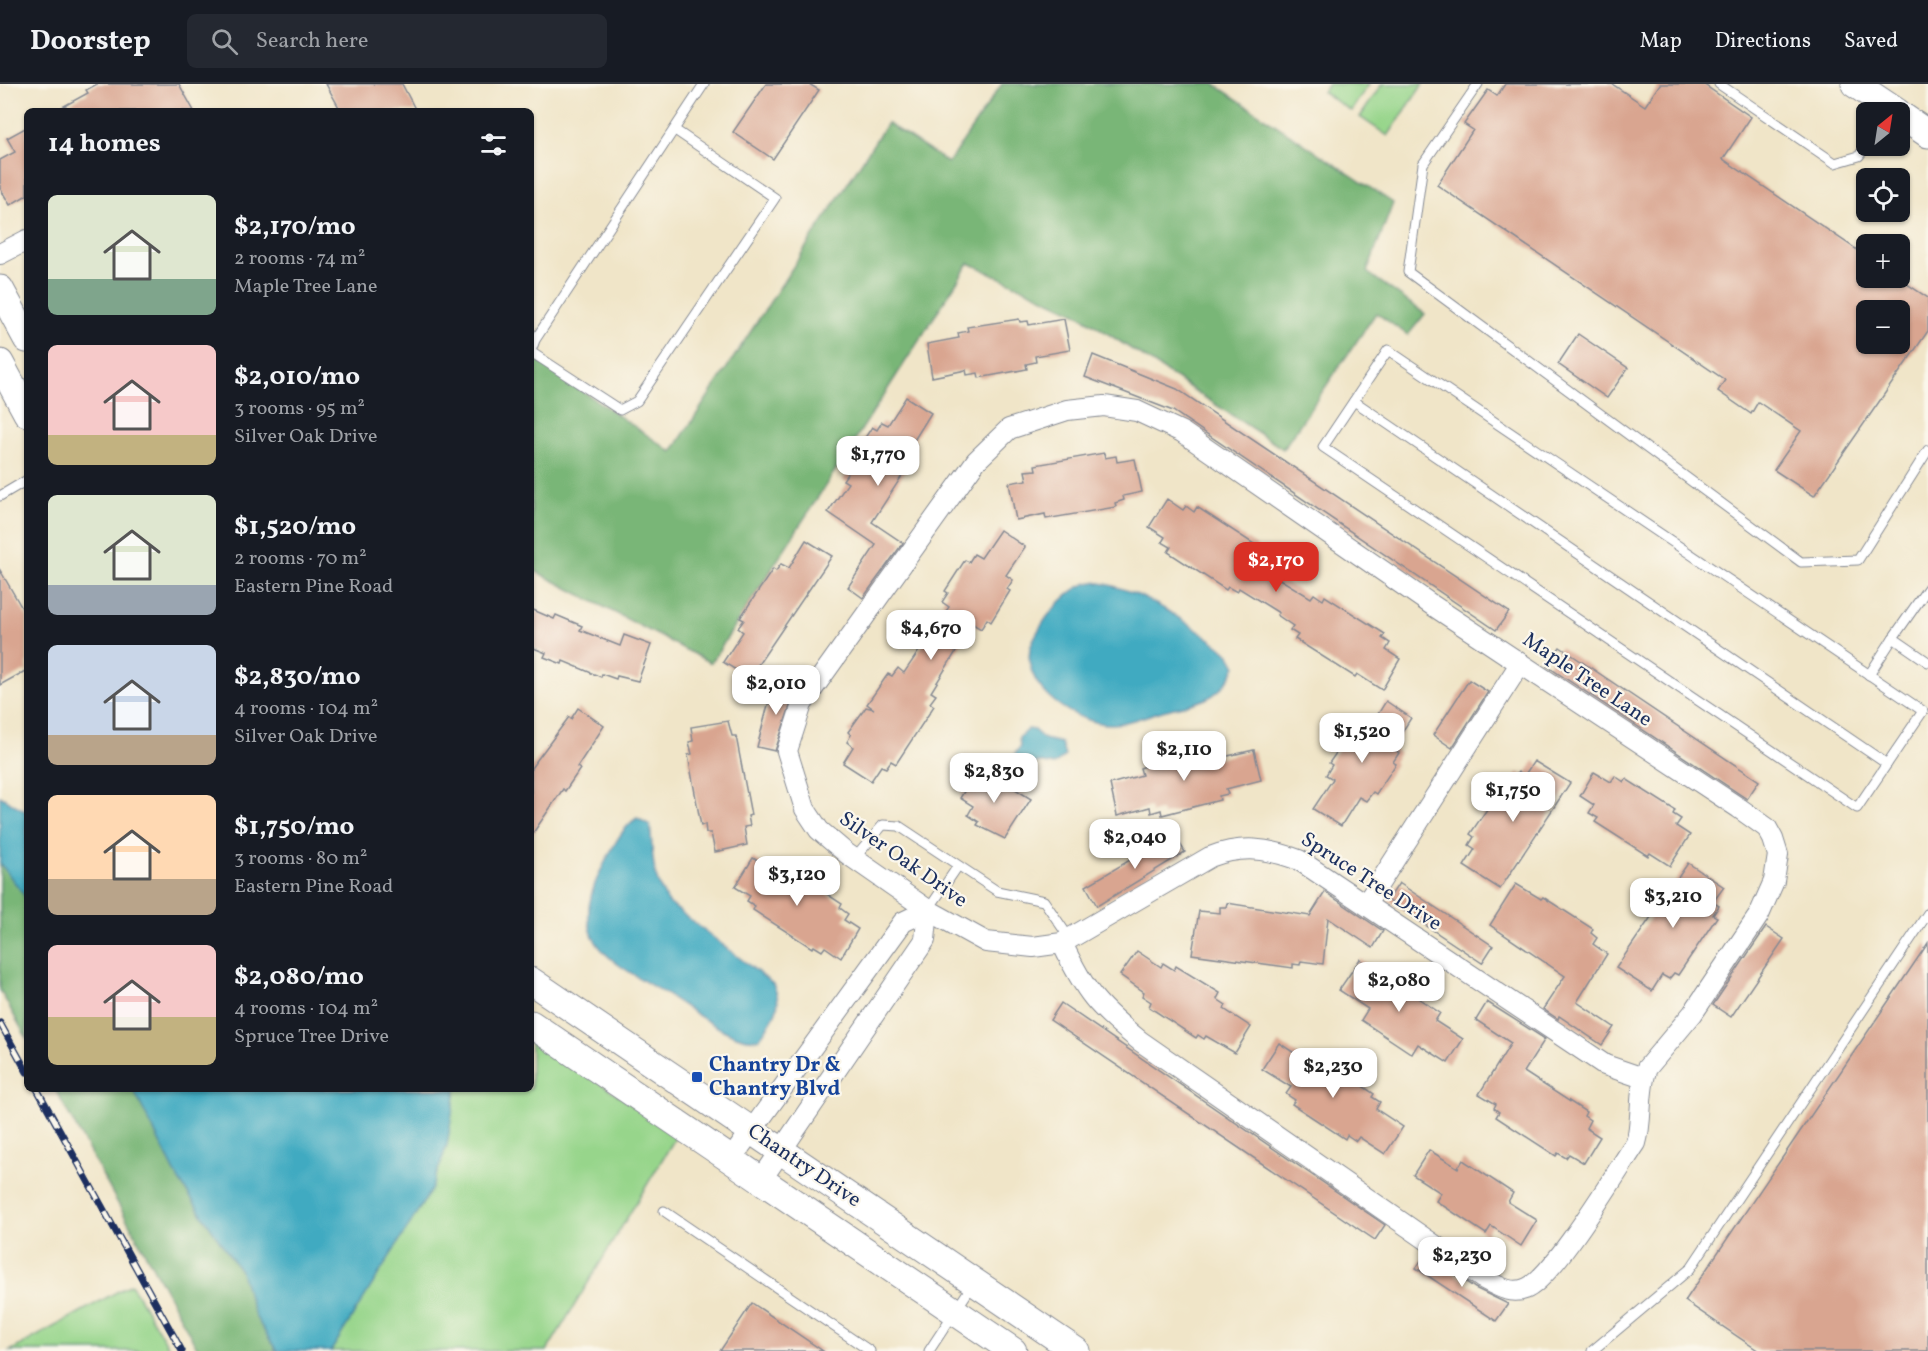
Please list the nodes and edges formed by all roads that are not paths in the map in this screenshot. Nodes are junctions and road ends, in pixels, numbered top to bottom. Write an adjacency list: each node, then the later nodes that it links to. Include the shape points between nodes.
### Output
1 (704, 84): 7 (lane)
2 (1478, 84): 20 (lane, via 1423,164 1408,272 1802,562 1858,560)
3 (1719, 84): 9 (lane, via 1835,163)
4 (1855, 84): 5 (street)
5 (1880, 102)
6 (1910, 122): 8 (street)
7 (675, 130): 14 (lane); 15 (lane, via 775,198 637,401 620,410)
8 (1928, 134)
9 (1859, 156)
10 (24, 242): 11 (street)
11 (0, 254)
12 (0, 289): 13 (street)
13 (24, 333)
14 (534, 343)
15 (534, 354)
16 (0, 363): 18 (street)
17 (1354, 401): 27 (lane, via 1388,350); 28 (lane); 28 (lane, via 1323,447 1857,808)
18 (24, 407)
19 (1137, 411): 26 (street, Maple Tree Lane, via 1182,432); 29 (street, Silver Oak Drive, via 1104,406 1067,410 1009,429 976,461 802,704 787,751 805,809 819,830)
20 (1928, 450)
21 (24, 482): 22 (lane)
22 (0, 496)
23 (1928, 588): 24 (lane)
24 (1893, 638): 25 (lane); 27 (lane)
25 (1928, 662)
26 (1520, 664): 31 (street); 37 (street, Maple Tree Lane, via 1739,808 1767,828 1773,839 1777,868 1760,915 1692,1013 1652,1059)
27 (1869, 675): 28 (lane, via 1923,711)
28 (1887, 764)
29 (854, 859): 30 (lane, via 883,825 899,826); 32 (street, Silver Oak Drive)
30 (958, 866): 32 (lane); 34 (lane, via 997,891 1044,901)
31 (1366, 904): 34 (street, Spruce Tree Drive, via 1299,860 1274,850 1229,850 1210,856); 37 (street, Spruce Tree Drive, via 1605,1065)
32 (928, 910): 34 (street, Silver Oak Drive, via 986,942 1033,947); 38 (street, via 903,922); 39 (street, via 925,940)
33 (1928, 914): 49 (lane, via 1690,1269)
34 (1066, 941): 37 (street, via 1081,983 1101,1009 1140,1041 1482,1278 1511,1291 1535,1284 1636,1143 1641,1126)
35 (534, 983): 38 (street, Chantry Drive)
36 (534, 1026): 40 (street, Chantry Drive)
37 (1643, 1078)
38 (753, 1131): 39 (street, Chantry Drive); 40 (street)
39 (782, 1151): 41 (street); 43 (street, Chantry Drive)
40 (731, 1159): 41 (street, Chantry Drive)
41 (761, 1180): 44 (street, Chantry Drive)
42 (664, 1211): 45 (lane)
43 (974, 1282): 44 (lane); 48 (street, Chantry Drive)
44 (955, 1312): 46 (lane); 47 (street, Chantry Drive)
45 (870, 1351)
46 (929, 1351)
47 (1012, 1351)
48 (1076, 1351)
49 (1592, 1351)

